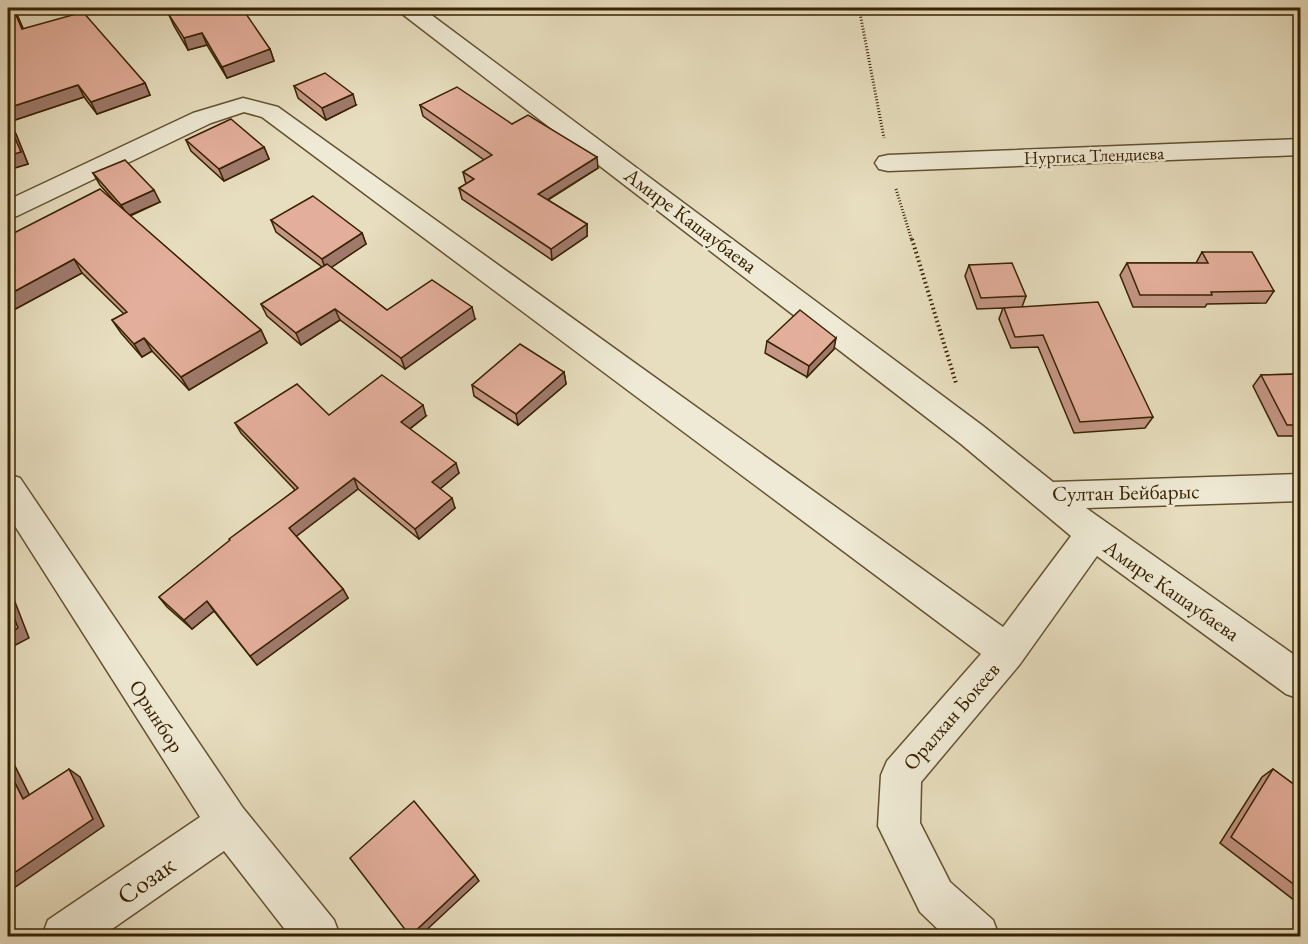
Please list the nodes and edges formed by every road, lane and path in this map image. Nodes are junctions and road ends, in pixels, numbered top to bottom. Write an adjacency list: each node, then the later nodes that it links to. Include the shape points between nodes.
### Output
1 (409, 8): 6 (street, Амире Кашаубаева)
2 (859, 8): 4 (path)
3 (1300, 147): 4 (street, Нургиса Тлендиева)
4 (888, 163): 6 (path)
5 (8, 210): 11 (street, via 202,118 243,105 270,112)
6 (972, 435): 9 (street, Султан Бейбарыс)
7 (1300, 487): 9 (street, Султан Бейбарыс)
8 (8, 488): 13 (street, Орынбор)
9 (1046, 496): 10 (street, Амире Кашаубаева)
10 (1093, 534): 11 (street, Оралхан Бокеев); 12 (street, Амире Кашаубаева)
11 (1007, 652): 16 (street, Оралхан Бокеев, via 901,775 899,826 935,897)
12 (1300, 681)
13 (228, 823): 14 (street, Созак); 15 (street, Орынбор)
14 (64, 936)
15 (318, 936)
16 (977, 936)

